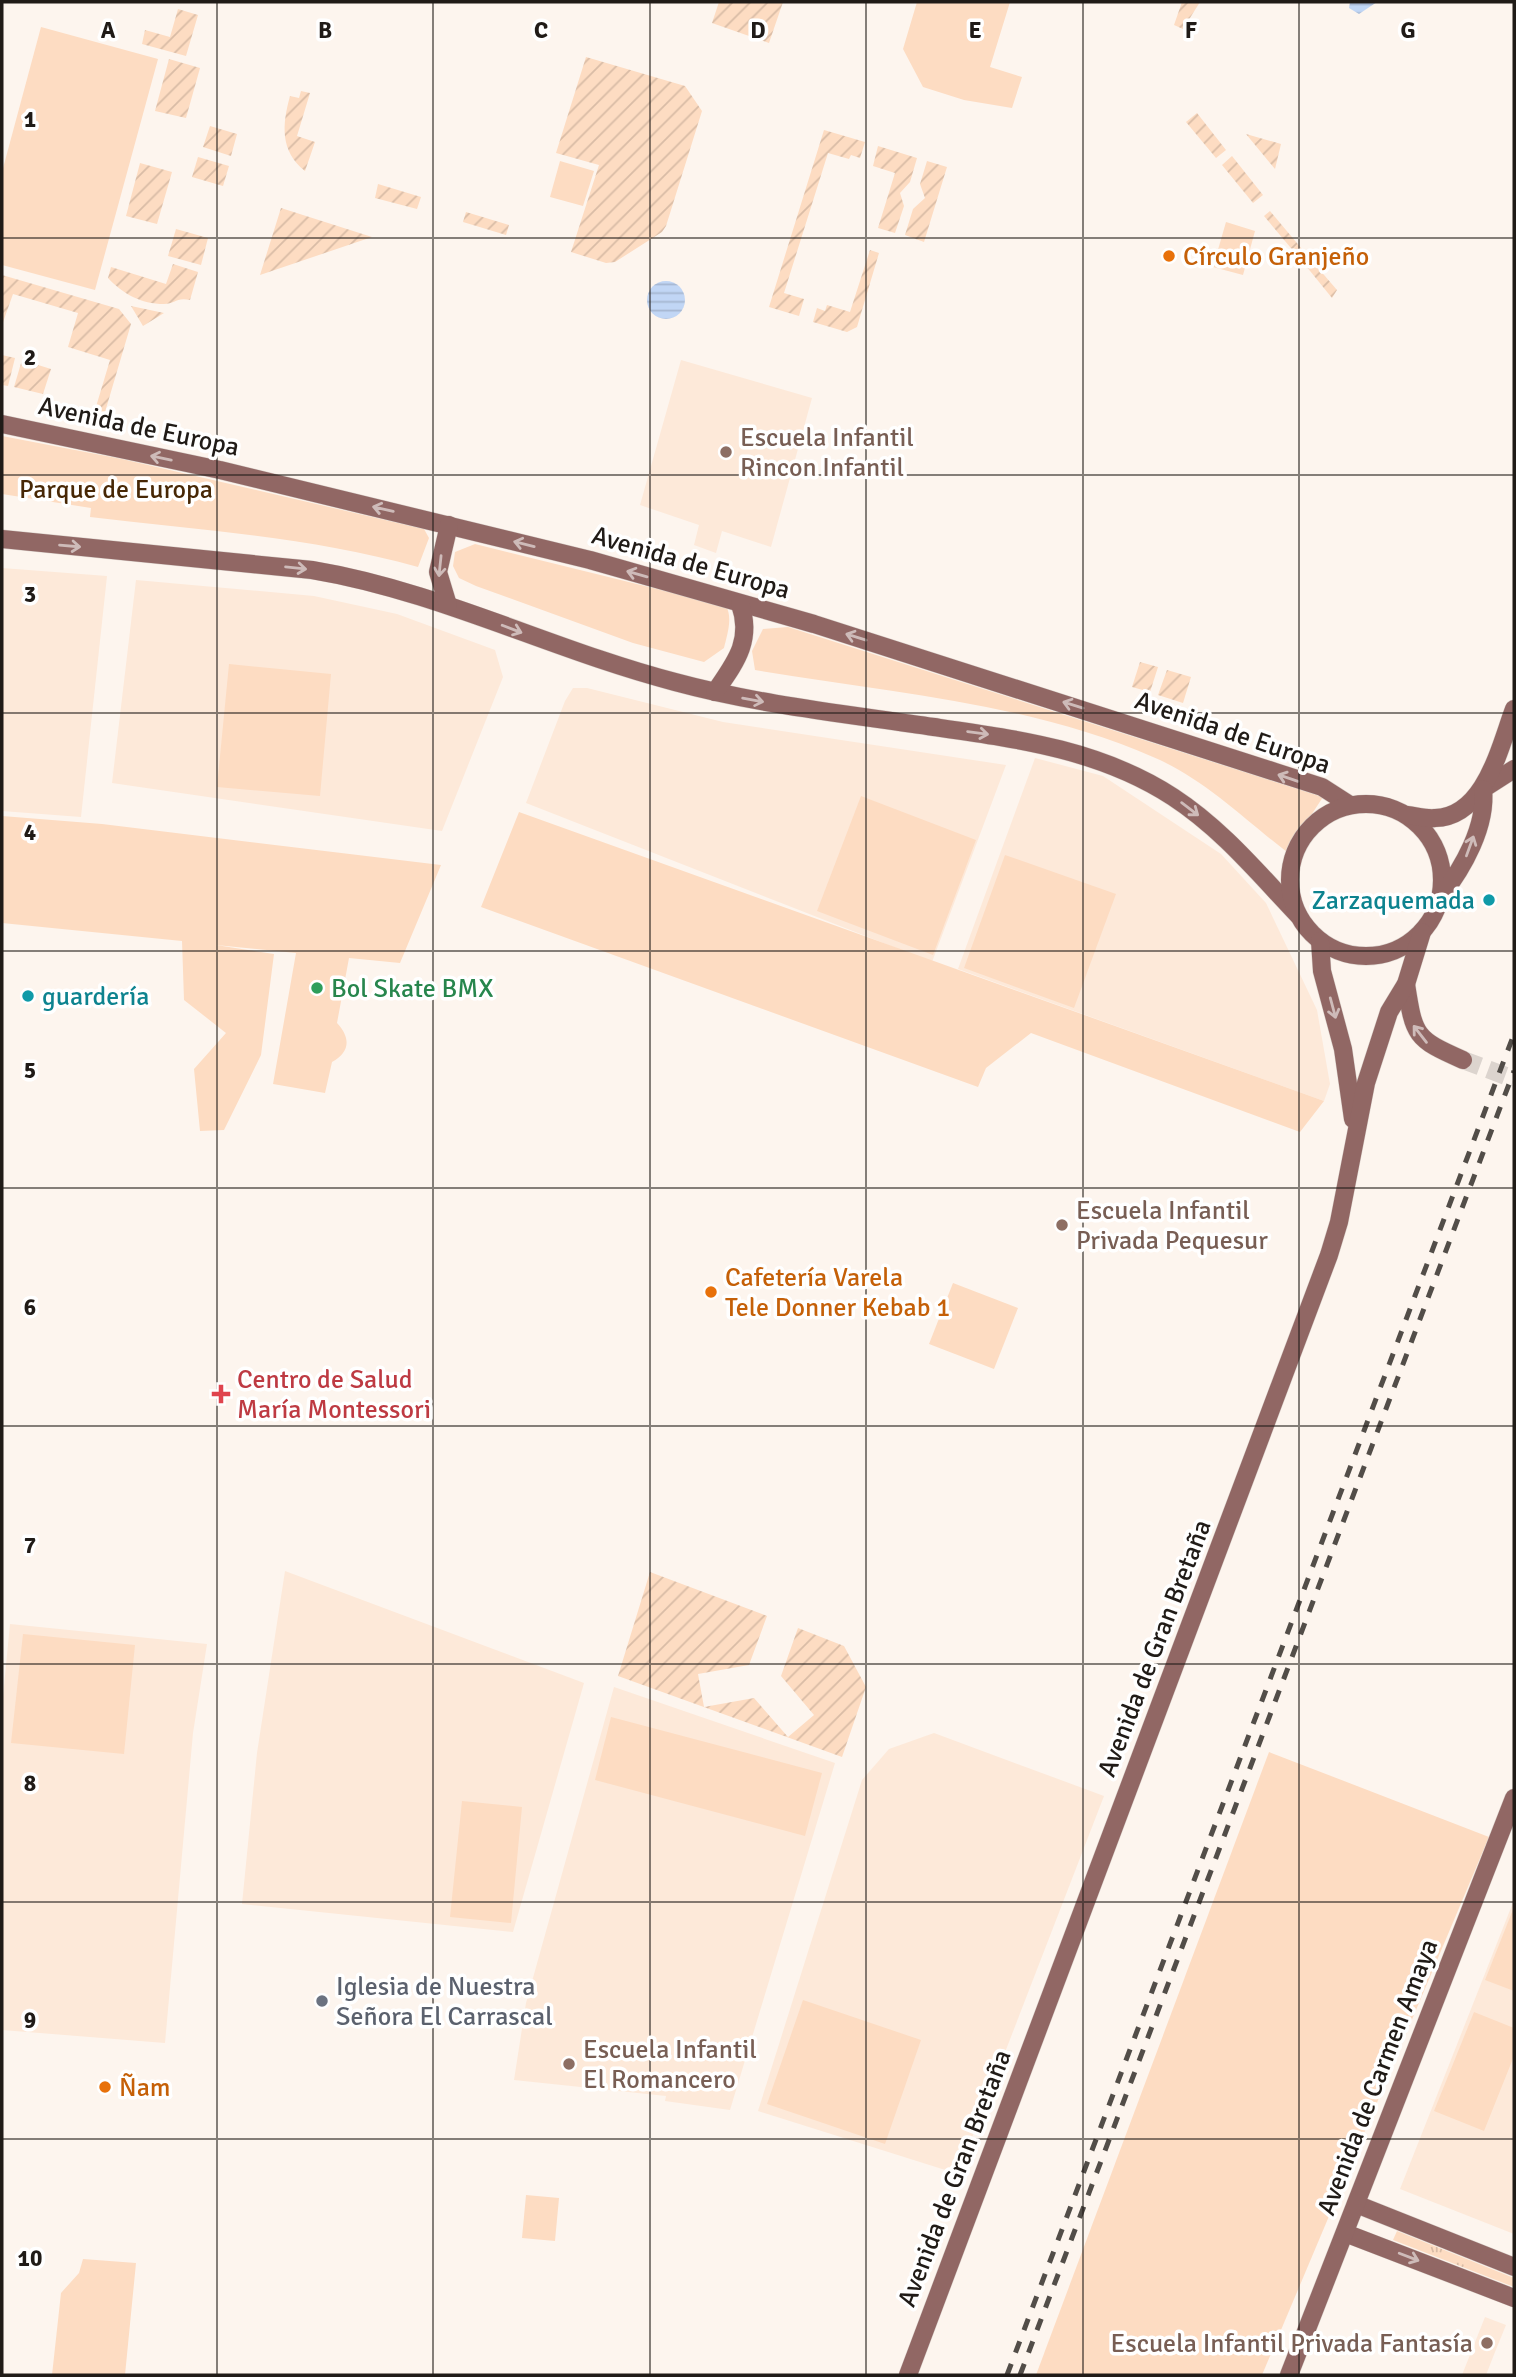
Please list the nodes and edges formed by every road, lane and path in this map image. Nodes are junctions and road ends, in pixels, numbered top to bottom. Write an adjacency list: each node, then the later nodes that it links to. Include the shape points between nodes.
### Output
1 (2, 424): 2 (main road, Avenida de Europa, one-way to 1)
2 (449, 525): 4 (main road, Avenida de Europa, one-way to 2); 5 (main road, one-way to 5, via 438,572)
3 (2, 539): 5 (main road, one-way to 5, via 312,570)
4 (740, 604): 6 (main road, via 744,644); 10 (main road, Avenida de Europa, one-way to 4, via 1322,787 1119,719)
5 (448, 606): 6 (main road, one-way to 6, via 571,652)
6 (715, 692): 13 (main road, one-way to 13, via 1027,740 1106,763 1158,788 1196,814 1230,842)
7 (1514, 709): 9 (main road)
8 (1514, 769): 9 (main road)
9 (1483, 789): 11 (main road, via 1451,814 1436,819); 12 (main road, one-way to 9, via 1460,872 1485,806)
10 (1350, 805): 11 (main road, via 1379,804); 13 (main road, via 1318,821 1296,850 1290,883)
11 (1407, 815): 12 (main road, via 1425,831 1437,853)
12 (1441, 897): 14 (main road)
13 (1298, 915): 15 (main road)
14 (1422, 932): 15 (main road, via 1398,950 1368,956 1338,951); 16 (main road, Avenida de Gran Bretaña)
15 (1320, 941): 18 (main road, one-way to 18, via 1322,971 1346,1061)
16 (1406, 984): 17 (main road, one-way to 16, via 1428,1044 1412,1025); 18 (main road, Avenida de Gran Bretaña, via 1389,1012)
17 (1463, 1060)
18 (1354, 1133): 24 (main road, Avenida de Gran Bretaña, via 1329,1255)
19 (1514, 1798): 20 (main road, Avenida de Carmen Amaya)
20 (1356, 2204): 21 (main road, Avenida de Carmen Amaya); 22 (main road)
21 (1345, 2233): 23 (main road, one-way to 23); 25 (main road, Avenida de Carmen Amaya)
22 (1514, 2267)
23 (1514, 2298)
24 (908, 2375)
25 (1289, 2375)

